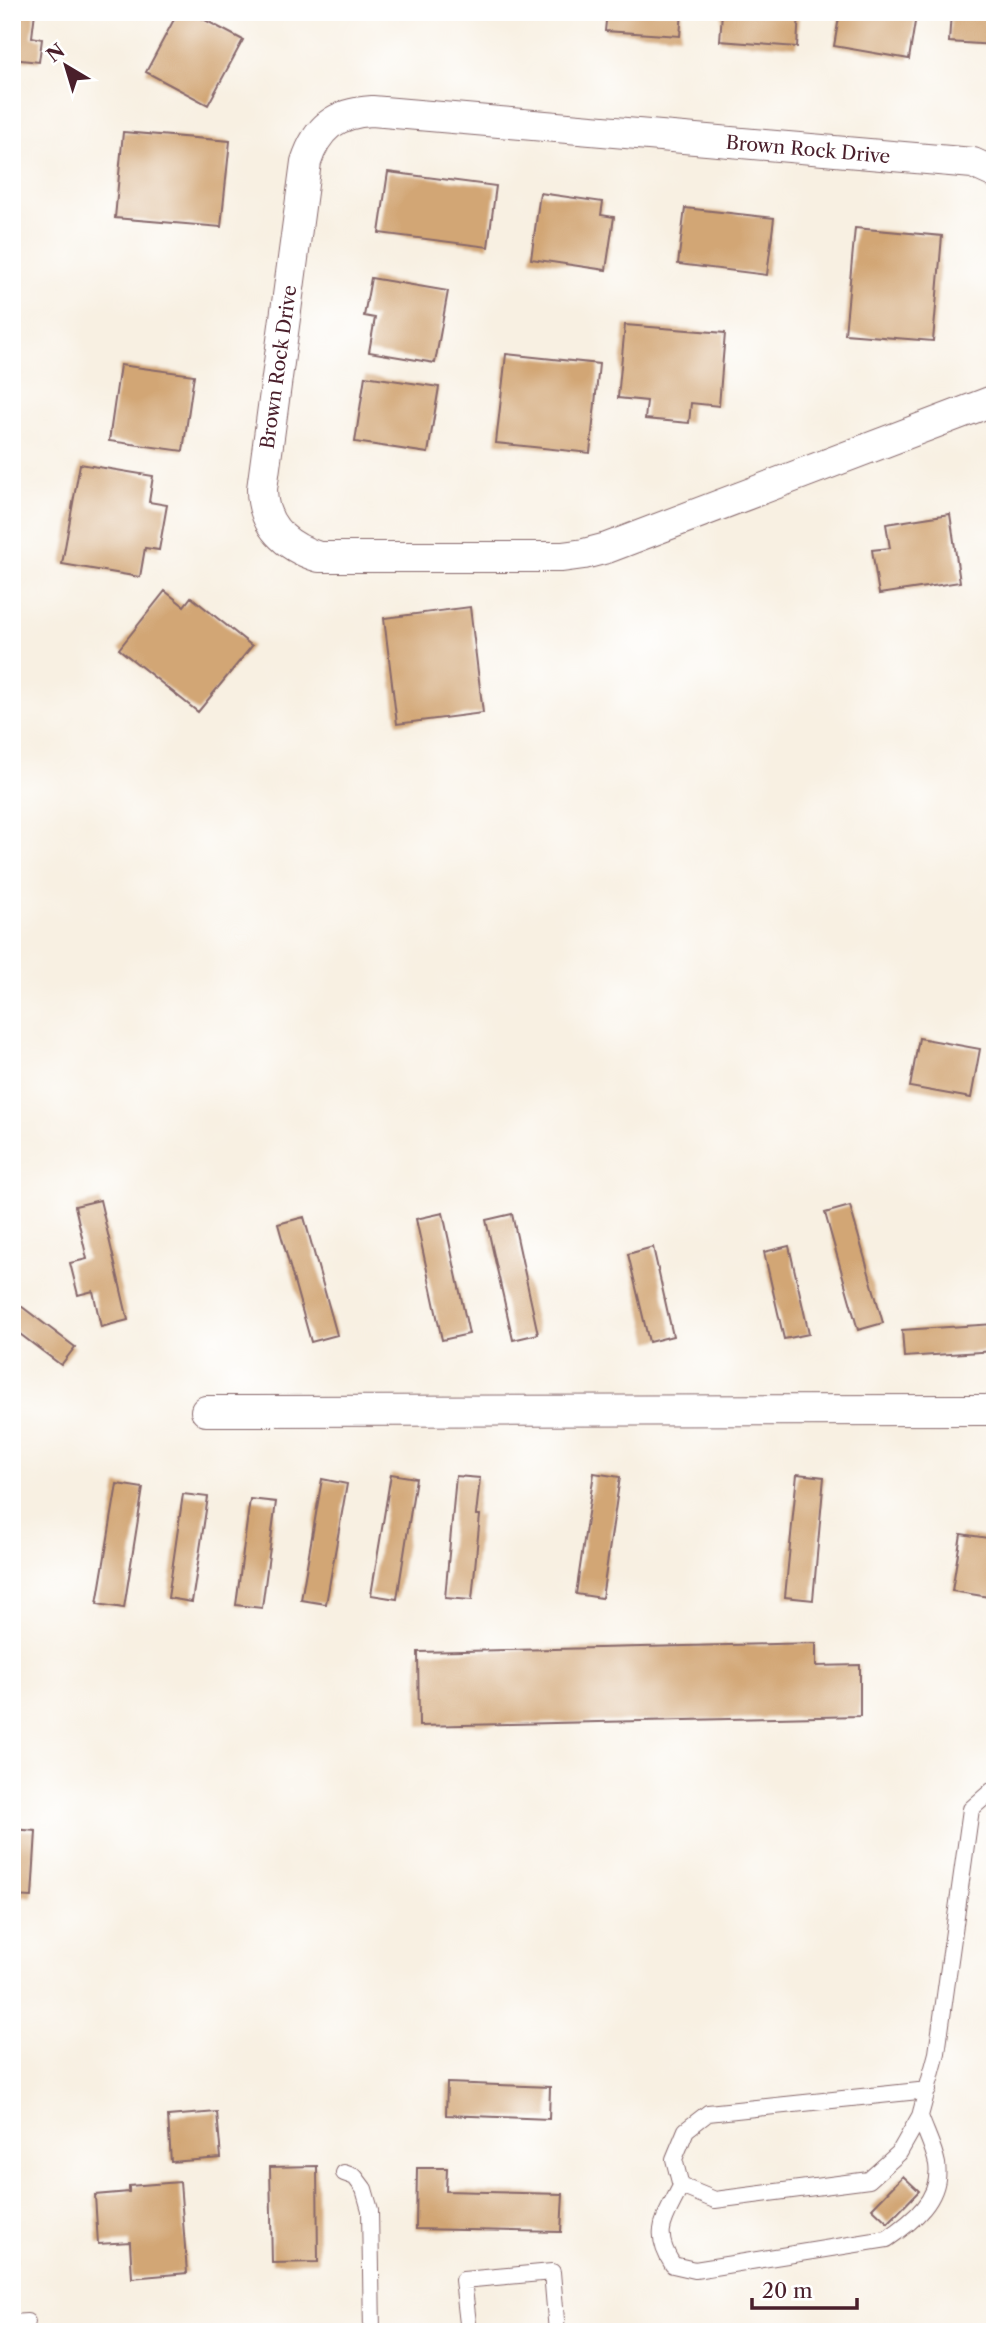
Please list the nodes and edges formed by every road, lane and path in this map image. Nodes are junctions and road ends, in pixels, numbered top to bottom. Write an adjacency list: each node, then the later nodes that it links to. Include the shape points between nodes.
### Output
1 (995, 173): 2 (street, Brown Rock Drive, via 973,163 372,111 345,116 317,134 306,162 262,504 277,533 303,552 319,557 584,554)
2 (995, 400)
3 (995, 1410): 4 (street)
4 (206, 1411)
5 (995, 1788): 6 (lane, via 971,1809)
6 (928, 2090): 7 (lane); 9 (lane, via 709,2113 686,2130 674,2159)
7 (920, 2116): 9 (lane, via 899,2153 869,2180 715,2200); 9 (lane, via 937,2165 934,2193 913,2221 887,2239 695,2270 673,2265 662,2248 662,2226)
8 (344, 2173): 10 (lane, via 365,2189 370,2210)
9 (681, 2186)
10 (372, 2332)
11 (469, 2332): 12 (lane, via 463,2280 552,2272)
12 (557, 2332)

